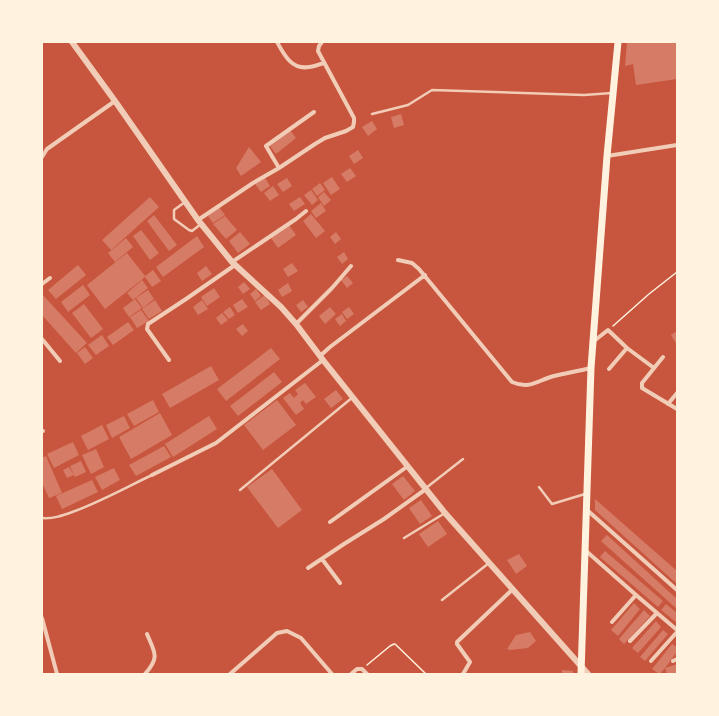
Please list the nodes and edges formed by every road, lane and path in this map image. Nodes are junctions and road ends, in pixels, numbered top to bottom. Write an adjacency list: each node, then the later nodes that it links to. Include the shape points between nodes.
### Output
1 (72, 42): 7 (street)
2 (277, 42): 5 (street, via 289,61 300,67)
3 (322, 42): 5 (street, via 318,51)
4 (618, 42): 6 (main road)
5 (324, 63): 13 (street, via 354,118 353,126 325,138)
6 (612, 93): 9 (lane, via 584,95 432,90 408,105); 11 (main road)
7 (115, 101): 12 (street, via 47,149); 14 (street)
8 (314, 112): 13 (street, via 266,146)
9 (372, 114)
10 (677, 145): 11 (street)
11 (607, 156): 27 (main road)
12 (42, 157)
13 (279, 168): 16 (street, via 252,183)
14 (185, 202): 16 (street); 16 (lane, via 174,210 174,219 192,231)
15 (306, 211): 18 (street)
16 (200, 222): 18 (street)
17 (398, 260): 21 (street, via 412,263)
18 (233, 264): 24 (street); 31 (street, via 148,324 147,329)
19 (351, 266): 24 (street, via 334,289)
20 (677, 272): 25 (path)
21 (425, 275): 30 (street, via 330,347); 33 (street, via 512,382 520,385 534,384 552,376)
22 (50, 278): 23 (street)
23 (42, 284)
24 (296, 324): 30 (street)
25 (608, 330): 27 (street); 28 (street)
26 (42, 339): 32 (street)
27 (593, 341): 33 (main road)
28 (628, 348): 34 (street); 35 (street)
29 (663, 357): 34 (street)
30 (321, 358): 37 (street); 42 (street, via 216,443)
31 (169, 360)
32 (60, 361)
33 (591, 368): 46 (main road)
34 (654, 368): 38 (street, via 642,383 642,388)
35 (609, 369)
36 (677, 393): 38 (street)
37 (353, 397): 41 (street); 45 (lane)
38 (668, 404): 39 (street)
39 (677, 409)
40 (463, 459): 44 (lane)
41 (408, 466): 44 (street); 50 (street)
42 (152, 475): 49 (lane, via 92,505 61,516)
43 (540, 487): 46 (lane, via 552,504)
44 (426, 489): 48 (street); 53 (street)
45 (240, 490)
46 (588, 494): 47 (main road)
47 (587, 510): 52 (main road); 58 (street)
48 (445, 513): 51 (lane); 54 (street)
49 (42, 518)
50 (330, 522)
51 (404, 538)
52 (585, 550): 59 (street); 69 (main road)
53 (322, 558): 55 (street); 56 (street)
54 (489, 562): 57 (street); 60 (lane)
55 (308, 568)
56 (340, 583)
57 (513, 589): 69 (street); 77 (street, via 457,642 470,662)
58 (677, 590)
59 (636, 595): 61 (street); 63 (street)
60 (442, 600)
61 (656, 613): 64 (street); 66 (street)
62 (42, 618): 70 (street)
63 (612, 622)
64 (677, 631): 67 (street)
65 (146, 634): 71 (street, via 156,654 152,666)
66 (630, 641)
67 (651, 661)
68 (362, 669): 74 (street, via 357,669); 75 (street); 76 (path, via 395,644)
69 (581, 671): 78 (street)
70 (57, 674)
71 (145, 674)
72 (230, 674): 73 (street, via 277,633 287,631 301,638)
73 (332, 674)
74 (351, 674)
75 (367, 674)
76 (426, 674)
77 (463, 674)
78 (588, 674)

